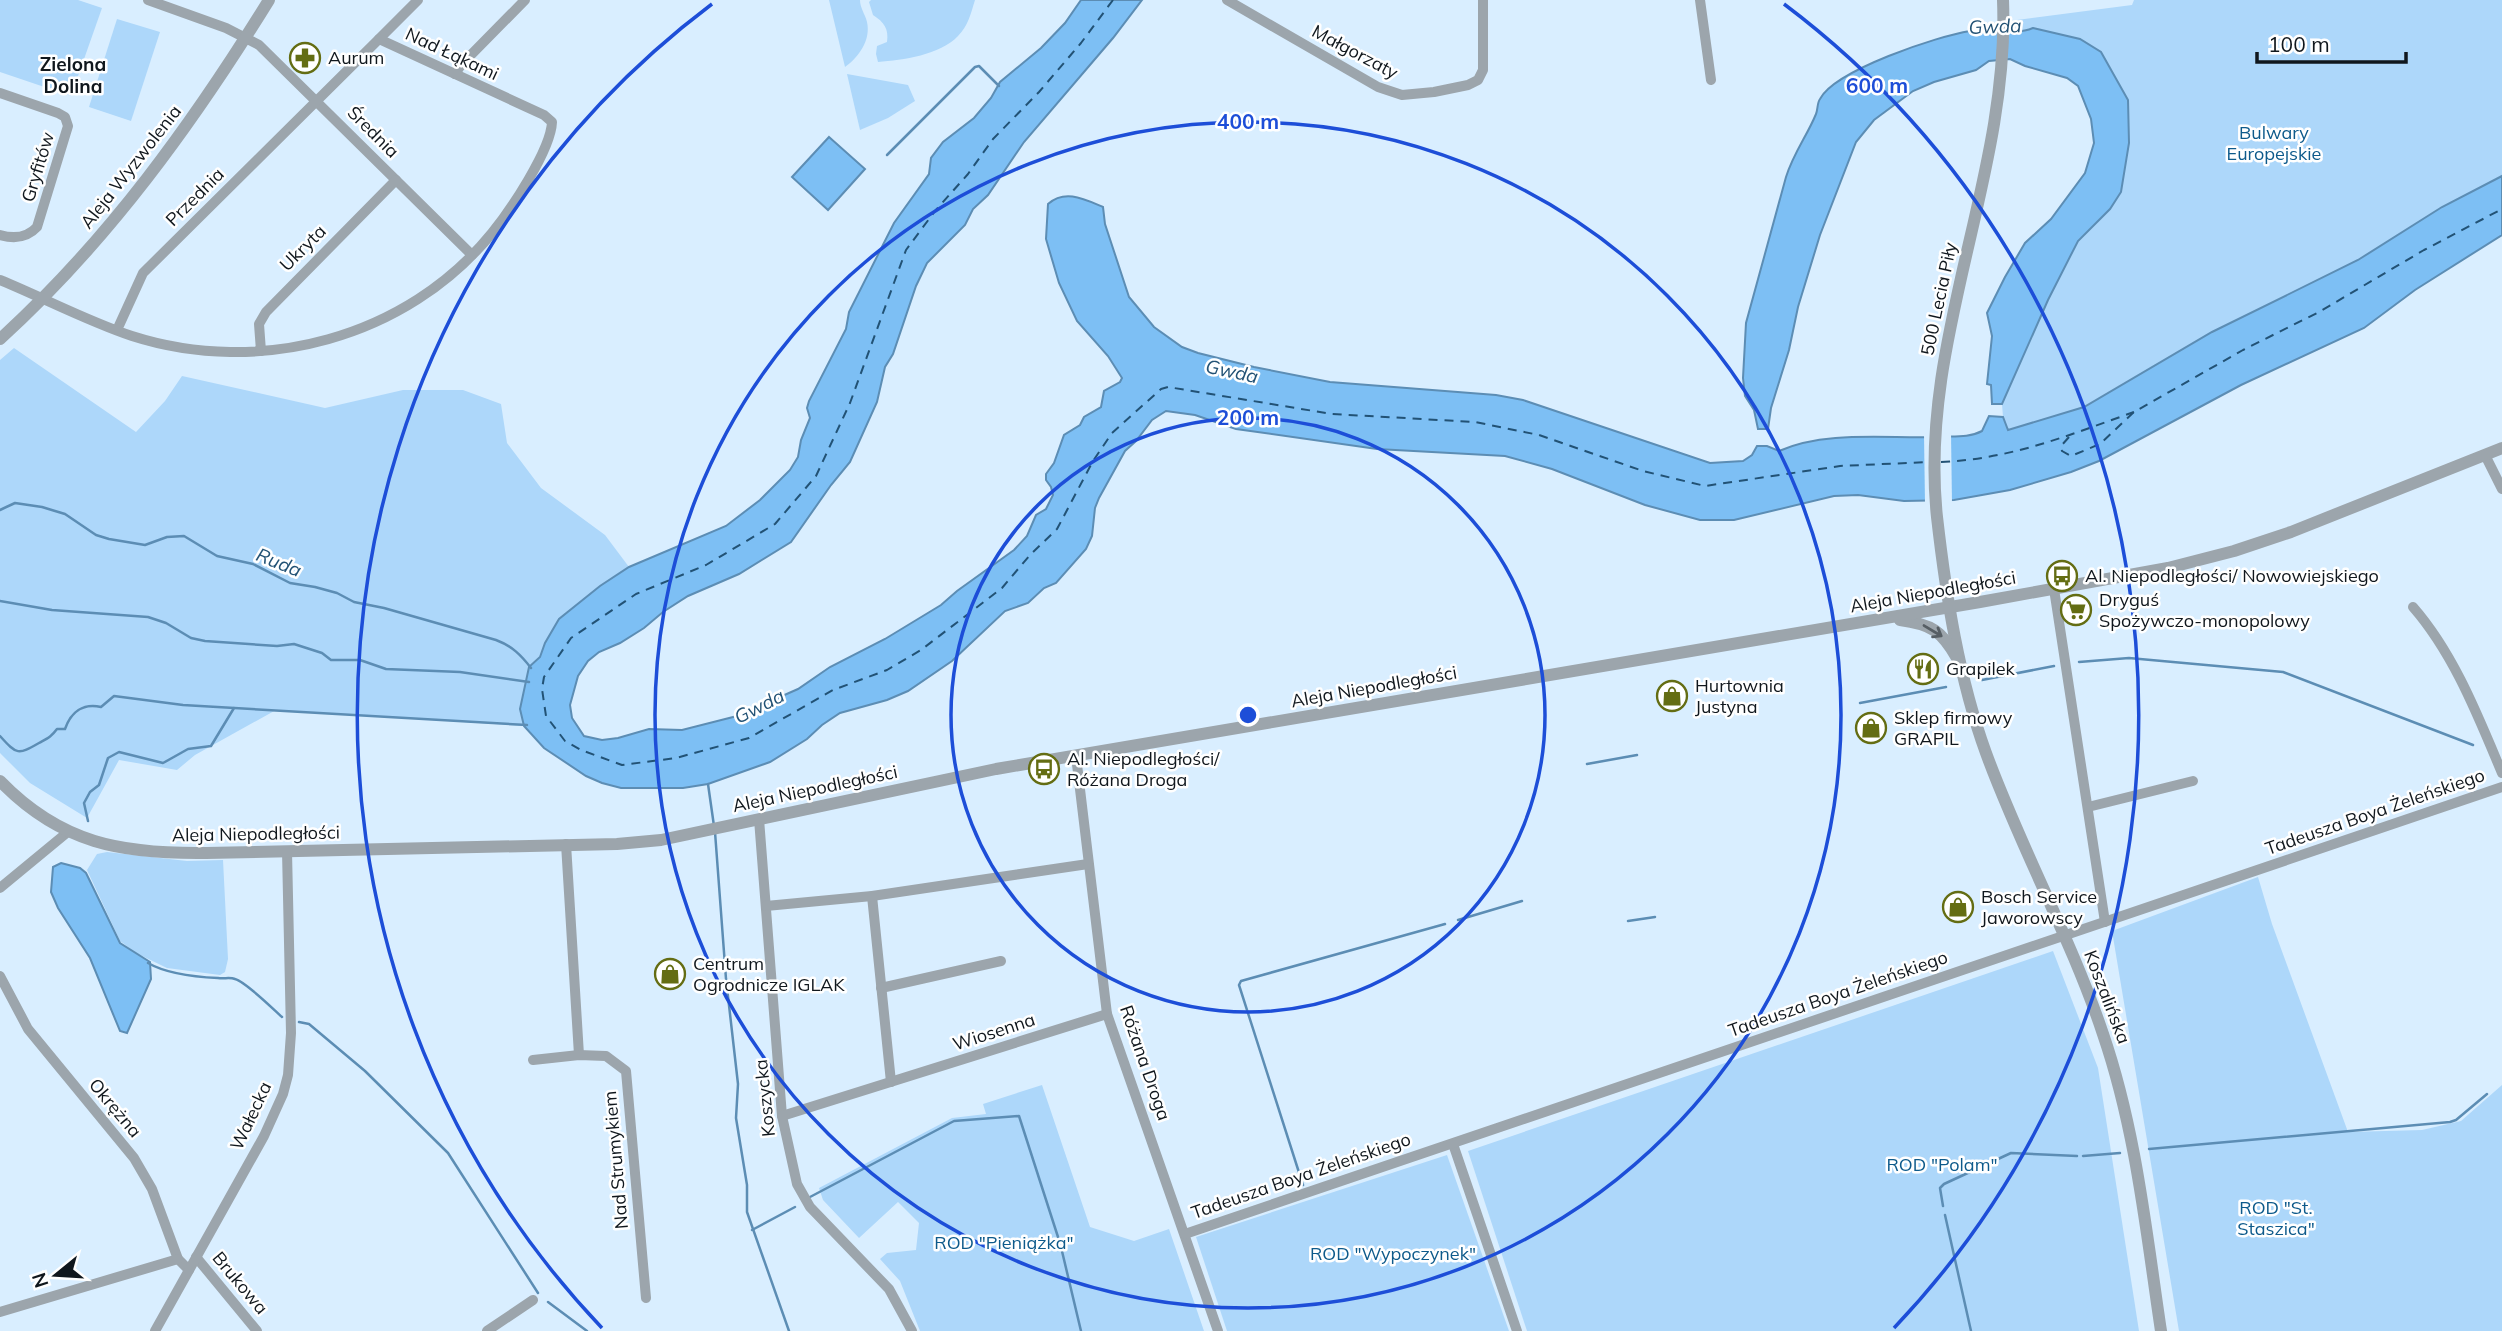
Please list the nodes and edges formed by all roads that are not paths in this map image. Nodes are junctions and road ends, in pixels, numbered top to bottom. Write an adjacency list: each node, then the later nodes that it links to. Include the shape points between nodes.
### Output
1 (148, 0): 9 (street, Średnia)
2 (270, 0): 9 (street, Aleja Wyzwolenia)
3 (418, 0): 10 (street)
4 (525, 0): 11 (street)
5 (1227, 0): 6 (street, Małgorzaty, via 1378,87 1402,95 1468,86 1478,80 1483,70)
6 (1483, 0)
7 (1703, 0): 12 (street)
8 (2004, 6): 27 (street, 500 Lecia Piły, via 1996,120 1938,397 1934,471)
9 (246, 37): 14 (street, Średnia); 19 (street, Aleja Wyzwolenia, via 144,183)
10 (379, 39): 11 (street, Nad Łąkami); 14 (street, Nad Łąkami)
11 (455, 75): 17 (street, Nad Łąkami, via 552,122 517,198)
12 (1712, 79)
13 (0, 93): 16 (street, Gryfitów, via 58,113 67,119 68,130 37,227 21,237)
14 (316, 101): 15 (street, Średnia); 20 (street, Przednia, via 143,273)
15 (396, 180): 17 (street, Średnia); 22 (street, Ukryta, via 265,312 259,324)
16 (0, 235)
17 (472, 255): 22 (street, via 426,295 376,323 324,341)
18 (0, 280): 19 (street)
19 (42, 299): 20 (street); 21 (street, Aleja Wyzwolenia)
20 (117, 330): 22 (street, via 179,346)
21 (0, 339)
22 (261, 351)
23 (2502, 449): 24 (street, Aleja Niepodległości)
24 (2485, 455): 25 (street); 26 (street, Aleja Niepodległości, via 2253,545 2168,568)
25 (2502, 489)
26 (2054, 589): 27 (street, Aleja Niepodległości); 36 (street)
27 (1951, 607): 29 (street, Aleja Niepodległości); 30 (street, Koszalińska)
28 (2413, 607): 32 (street, Tadeusza Boya Żeleńskiego, via 2434,632)
29 (1886, 618): 30 (street, one-way to 30, via 1917,622 1937,631); 31 (street, Aleja Niepodległości)
30 (1963, 670): 46 (street, Koszalińska, via 1989,760)
31 (1076, 755): 37 (street, Aleja Niepodległości); 41 (street, Różana Droga)
32 (2502, 773)
33 (0, 781): 38 (street, Aleja Niepodległości, via 33,810)
34 (2193, 781): 36 (street)
35 (2502, 787): 45 (street, Tadeusza Boya Żeleńskiego)
36 (2088, 807): 45 (street)
37 (759, 819): 39 (street, Aleja Niepodległości, via 641,842); 44 (street, Koszycka)
38 (69, 831): 40 (street, Aleja Niepodległości, via 138,852); 42 (street)
39 (566, 845): 40 (street, Aleja Niepodległości); 51 (street)
40 (288, 851): 57 (street, Wałecka, via 288,1075 264,1136)
41 (1088, 864): 43 (street); 50 (street, Różana Droga)
42 (0, 888)
43 (872, 896): 44 (street); 49 (street)
44 (766, 906): 54 (street, Koszycka)
45 (2105, 922): 46 (street, Tadeusza Boya Żeleńskiego)
46 (2064, 936): 55 (street, Tadeusza Boya Żeleńskiego); 69 (street, Koszalińska, via 2102,1029 2122,1098 2144,1206)
47 (1001, 961): 49 (street)
48 (0, 975): 58 (street, Okrężna, via 28,1029 134,1158 152,1189)
49 (881, 988): 53 (street)
50 (1107, 1014): 53 (street, Wiosenna); 56 (street, Różana Droga)
51 (579, 1055): 52 (street, Nad Strumykiem); 60 (street, Nad Strumykiem, via 606,1056 626,1071)
52 (533, 1060)
53 (891, 1082): 54 (street, Wiosenna)
54 (782, 1116): 66 (street, Koszycka, via 801,1194 889,1289)
55 (1453, 1144): 56 (street, Tadeusza Boya Żeleńskiego); 68 (street)
56 (1185, 1234): 67 (street, Różana Droga)
57 (196, 1257): 59 (street, Wałecka); 64 (street, Brukowa)
58 (178, 1259): 59 (street, Okrężna); 62 (street)
59 (189, 1270): 63 (street, Wałecka)
60 (646, 1298)
61 (533, 1300): 65 (street)
62 (0, 1312)
63 (155, 1331)
64 (257, 1331)
65 (487, 1331)
66 (912, 1331)
67 (1218, 1331)
68 (1517, 1331)
69 (2161, 1331)

